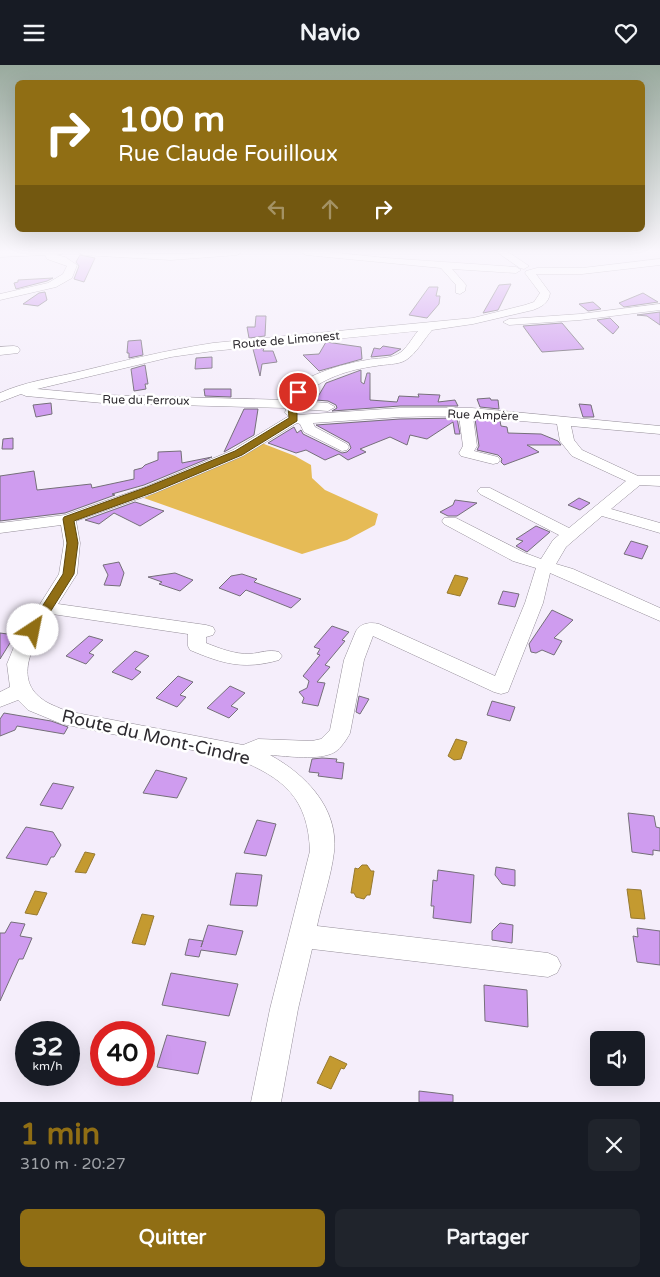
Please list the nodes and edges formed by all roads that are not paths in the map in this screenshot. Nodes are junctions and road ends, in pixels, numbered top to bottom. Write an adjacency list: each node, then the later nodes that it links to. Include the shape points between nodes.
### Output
1 (542, 300): 3 (street, Route de Limonest, via 518,312)
2 (660, 307): 3 (street, via 580,317 489,323)
3 (473, 321): 4 (street, Route de Limonest)
4 (428, 327): 8 (street, Route de Limonest, via 171,353); 11 (street, via 398,359 351,366 320,375 295,396)
5 (0, 351): 6 (street)
6 (14, 351)
7 (0, 389): 8 (street, Rue du Ferroux)
8 (15, 391): 9 (street, Route de Limonest); 11 (street, Rue du Ferroux)
9 (0, 398)
10 (328, 407): 11 (street)
11 (297, 414): 12 (street, Rue Ampère); 15 (street, via 309,429); 21 (street, via 238,453 150,489 95,501)
12 (466, 414): 13 (street, Rue Ampère); 16 (street, via 470,446 466,453)
13 (563, 421): 14 (street, Rue Ampère); 17 (street, via 567,441 577,453)
14 (660, 430)
15 (342, 447)
16 (493, 460)
17 (636, 480): 18 (street); 20 (street)
18 (660, 481)
19 (485, 491): 25 (street)
20 (600, 510): 24 (street); 25 (street)
21 (68, 519): 23 (street); 27 (street, via 72,543 68,574)
22 (450, 521): 26 (street, via 519,557)
23 (0, 528)
24 (660, 528)
25 (570, 535): 26 (street, via 559,544)
26 (546, 566): 28 (street); 32 (street, via 500,687 372,628 364,631 354,660 340,733 328,745 312,749 258,747)
27 (48, 608): 29 (street, via 201,630 197,646 230,660 257,661); 30 (street, via 25,641 18,664)
28 (660, 615)
29 (272, 656)
30 (20, 690): 31 (street); 32 (street, Route du Mont-Cindre, via 35,705 62,717)
31 (0, 700)
32 (245, 754): 33 (street, Route du Mont-Cindre, via 283,772 307,796 319,817 322,851)
33 (301, 936): 34 (street); 35 (street, Route du Mont-Cindre)
34 (548, 965)
35 (266, 1102)

